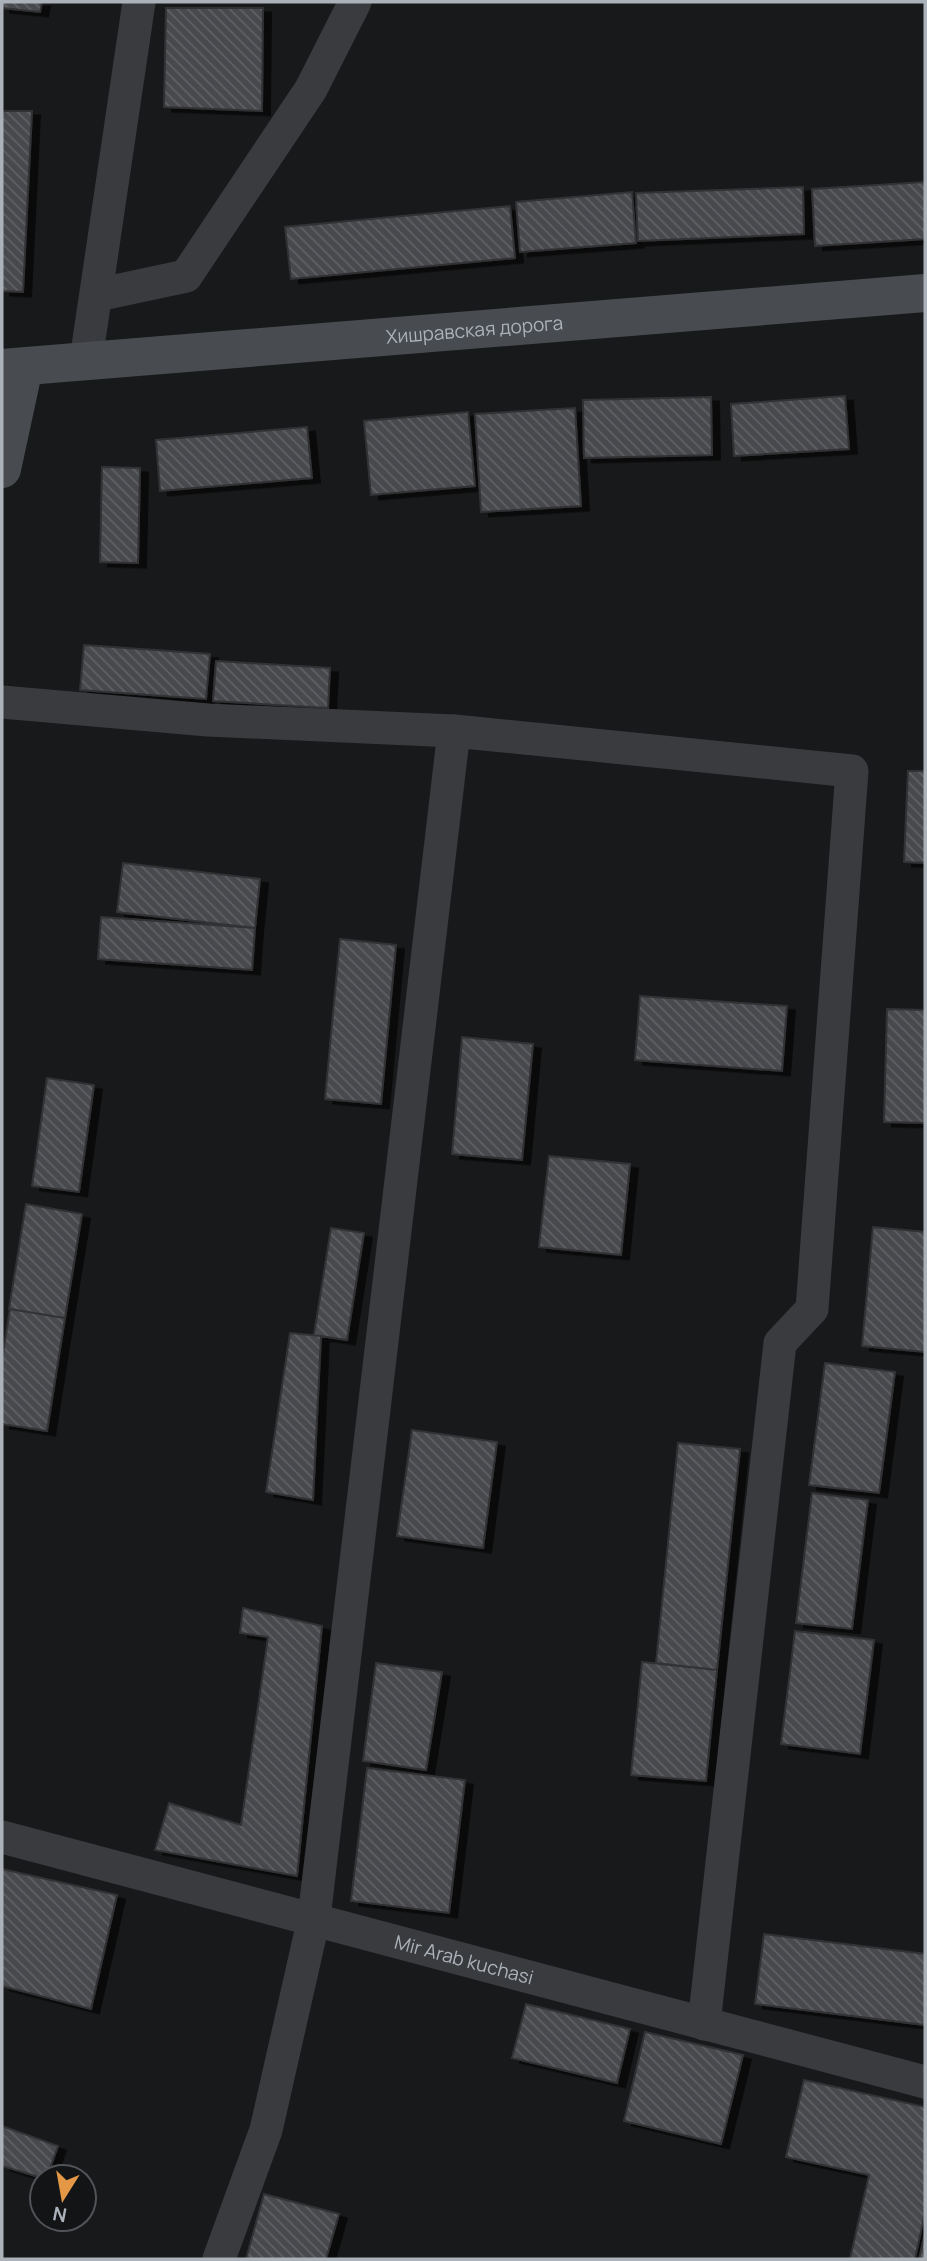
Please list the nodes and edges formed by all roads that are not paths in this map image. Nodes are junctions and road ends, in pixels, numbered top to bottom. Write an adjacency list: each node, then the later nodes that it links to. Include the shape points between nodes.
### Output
1 (139, 2): 4 (street)
2 (355, 2): 4 (street, via 311,89 186,276)
3 (925, 293): 5 (main road, Хишравская дорога)
4 (97, 295): 5 (street)
5 (86, 360): 6 (main road, Хишравская дорога)
6 (13, 368): 7 (main road)
7 (2, 469)
8 (2, 702): 9 (street, via 208,720)
9 (454, 731): 11 (street); 12 (street, via 852,771 812,1309 780,1343)
10 (2, 1836): 11 (street, Mir Arab kuchasi)
11 (314, 1918): 12 (street, Mir Arab kuchasi); 14 (street, via 266,2130)
12 (704, 2024): 13 (street, Mir Arab kuchasi)
13 (925, 2082)
14 (219, 2259)

